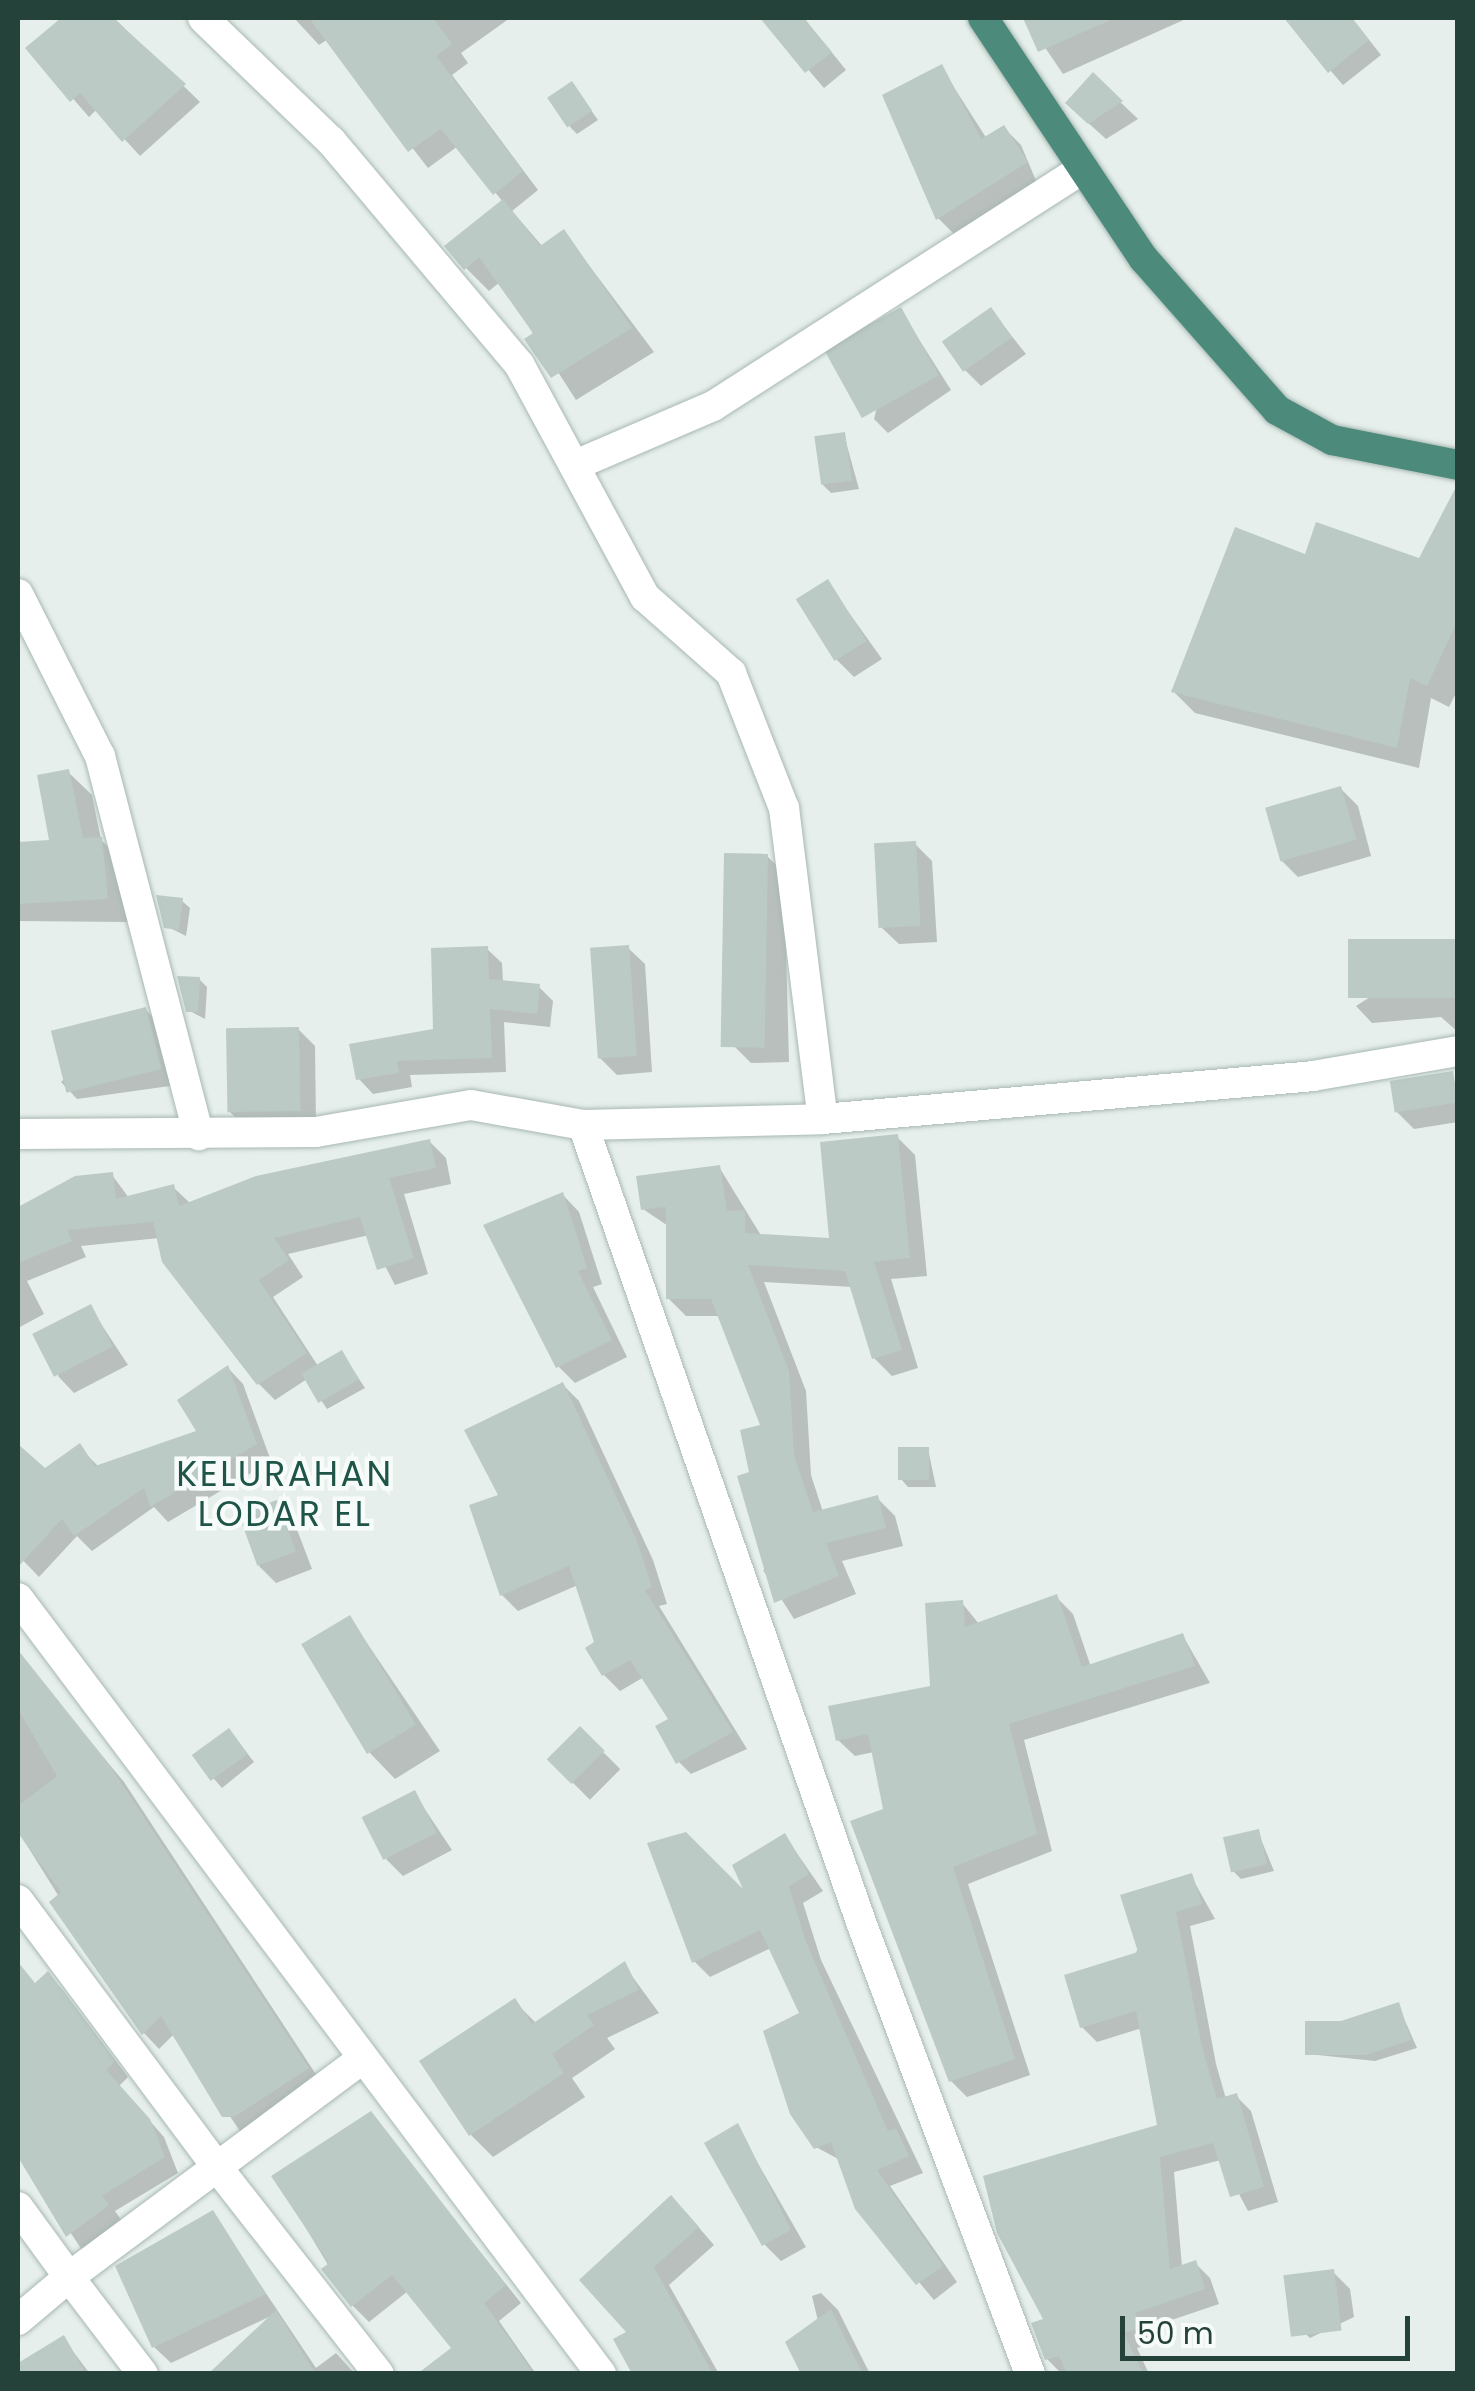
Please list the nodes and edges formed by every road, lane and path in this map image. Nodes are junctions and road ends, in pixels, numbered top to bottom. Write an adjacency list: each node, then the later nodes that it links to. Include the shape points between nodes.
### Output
1 (202, 18): 4 (street, via 331,141 519,364)
2 (983, 18): 3 (highway)
3 (1080, 170): 4 (street, via 713,406); 5 (highway, via 1144,259 1278,410 1332,440)
4 (580, 463): 8 (street, via 645,597 731,673 784,808)
5 (1458, 465)
6 (18, 594): 11 (street, via 100,756)
7 (1458, 1050): 8 (street, via 1314,1076)
8 (823, 1119): 9 (street)
9 (583, 1125): 11 (street, via 470,1105 316,1132); 22 (street, via 860,1922)
10 (18, 1134): 11 (street)
11 (199, 1135)
12 (23, 1615): 14 (street)
13 (18, 1900): 15 (street)
14 (363, 2058): 15 (street); 21 (street)
15 (218, 2166): 17 (street); 20 (street)
16 (18, 2208): 17 (street)
17 (69, 2277): 18 (street); 19 (street)
18 (18, 2320)
19 (142, 2374)
20 (379, 2374)
21 (601, 2374)
22 (1030, 2374)

